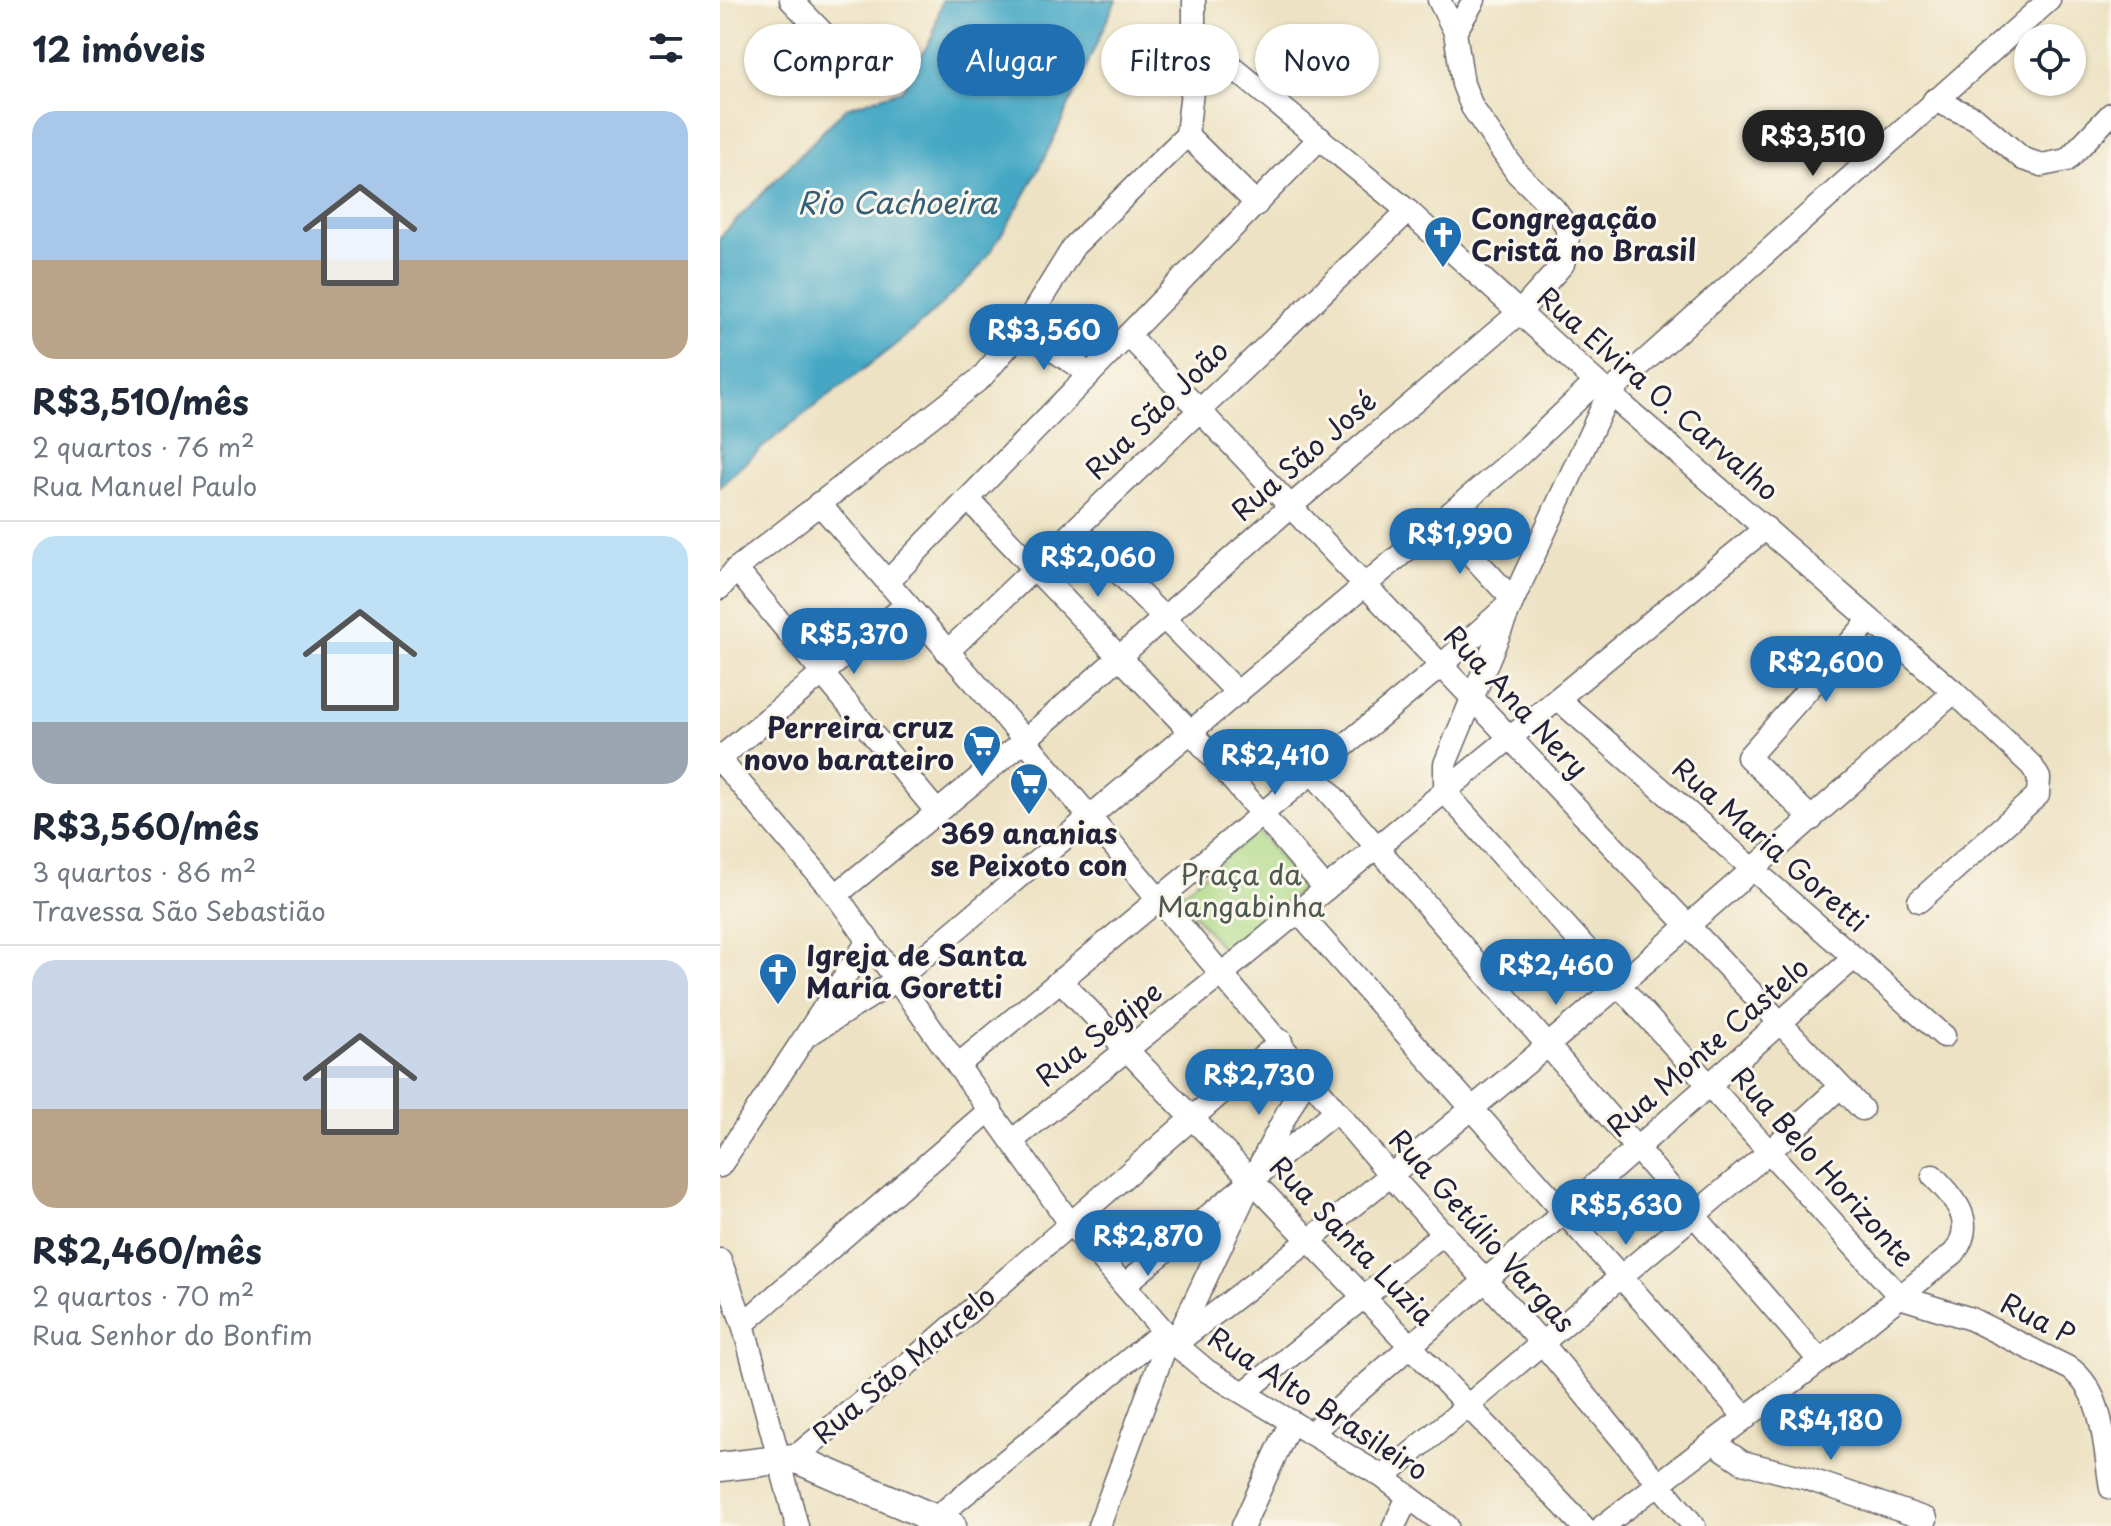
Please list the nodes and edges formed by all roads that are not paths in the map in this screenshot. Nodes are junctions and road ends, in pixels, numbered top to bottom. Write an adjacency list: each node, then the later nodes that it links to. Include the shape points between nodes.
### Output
1 (791, 0): 6 (street)
2 (1194, 0): 7 (street)
3 (1439, 0): 8 (street, Rua São José)
4 (1474, 0): 8 (street)
5 (2049, 0): 11 (street)
6 (814, 24)
7 (1193, 24)
8 (1455, 32): 17 (street, Rua São José, via 1472,107 1517,173 1566,225 1563,264)
9 (1239, 72): 14 (street, Rua Elvira O. Carvalho)
10 (1191, 96): 13 (street)
11 (1934, 100): 12 (street, via 1975,118 2023,159 2042,165 2067,160); 21 (street)
12 (2111, 114)
13 (1187, 135): 15 (street); 18 (street, via 1074,246)
14 (1320, 138): 15 (street); 16 (street, Rua Elvira O. Carvalho)
15 (1257, 204): 19 (street)
16 (1408, 211): 17 (street, Rua Elvira O. Carvalho); 22 (street, Rua São João)
17 (1519, 313): 21 (street, Rua Elvira O. Carvalho); 25 (street, Rua São José)
18 (1022, 330): 20 (street); 24 (street, via 981,378)
19 (1128, 335): 20 (street); 22 (street, Rua Ana Nery)
20 (1090, 374): 23 (street)
21 (1603, 388): 26 (street); 27 (street, Rua Elvira O. Carvalho); 34 (street)
22 (1199, 411): 25 (street, Rua Ana Nery); 28 (street, Rua São João)
23 (968, 499): 29 (street); 31 (street)
24 (819, 503): 30 (street); 31 (street, Rua Getúlio Vargas)
25 (1291, 506): 32 (street, Rua Ana Nery); 36 (street, Rua São José)
26 (1440, 521): 32 (street); 34 (street)
27 (1766, 528): 37 (street, Rua Elvira O. Carvalho); 45 (street, Rua Segipe)
28 (1076, 529): 29 (street, Rua São João); 36 (street)
29 (1036, 567): 38 (street, Rua São João); 39 (street)
30 (736, 569): 33 (street); 41 (street)
31 (887, 582): 35 (street, Rua Getúlio Vargas)
32 (1365, 585): 40 (street, Rua Ana Nery); 43 (street)
33 (720, 588)
34 (1513, 600): 40 (street); 44 (street)
35 (906, 605): 38 (street, Rua Getúlio Vargas); 41 (street)
36 (1163, 620): 39 (street, Rua São José); 43 (street)
37 (1870, 620): 42 (street, Rua Elvira O. Carvalho); 55 (street, via 1748,757)
38 (947, 652): 48 (street, Rua Getúlio Vargas)
39 (1120, 655): 46 (street); 48 (street, Rua São José)
40 (1441, 666): 44 (street, Rua Ana Nery); 50 (street)
41 (822, 674): 49 (street); 52 (street)
42 (1954, 692): 55 (street); 61 (street, Rua Elvira O. Carvalho, via 2032,766 2039,778 2038,795)
43 (1238, 693): 46 (street)
44 (1471, 698): 47 (street, Rua Ana Nery); 51 (street, via 1445,764)
45 (1558, 699): 47 (street, Rua Segipe); 57 (street, Rua Maria Goretti)
46 (1192, 733): 53 (street); 54 (street)
47 (1509, 739): 51 (street, Rua Segipe); 63 (street, Rua Ana Nery)
48 (1025, 740): 52 (street, Rua São José); 54 (street, Rua Getúlio Vargas)
49 (720, 759): 59 (street, Rua Alto Brasileiro)
50 (1311, 771): 53 (street); 56 (street)
51 (1445, 792): 56 (street, Rua Segipe); 69 (street, Rua Belo Horizonte)
52 (937, 812): 59 (street, Rua São José)
53 (1258, 813): 58 (street); 60 (street)
54 (1090, 818): 60 (street, Rua Getúlio Vargas); 68 (street)
55 (1812, 819): 57 (street)
56 (1377, 847): 58 (street, Rua Segipe); 74 (street)
57 (1752, 872): 63 (street); 65 (street, Rua Maria Goretti)
58 (1326, 889): 62 (street, Rua Segipe)
59 (836, 895): 64 (street, Rua Alto Brasileiro)
60 (1158, 897): 66 (street, Rua Getúlio Vargas); 67 (street)
61 (1919, 901)
62 (1298, 912): 66 (street, Rua Segipe); 80 (street)
63 (1686, 928): 69 (street); 70 (street, Rua Ana Nery)
64 (868, 941): 68 (street, Rua Alto Brasileiro); 71 (street)
65 (1854, 958): 70 (street, Rua Monte Castelo); 72 (street, Rua Maria Goretti)
66 (1222, 974): 73 (street, Rua Getúlio Vargas); 75 (street, Rua Segipe)
67 (1060, 980): 75 (street, Rua Santa Luzia); 76 (street)
68 (895, 981): 71 (street); 76 (street, Rua Alto Brasileiro)
69 (1617, 985): 74 (street); 78 (street, Rua Belo Horizonte)
70 (1780, 1025): 78 (street, Rua Monte Castelo); 79 (street, Rua Ana Nery)
71 (808, 1035): 88 (street)
72 (1944, 1036)
73 (1281, 1041): 77 (street, Rua Getúlio Vargas); 84 (street, Rua São Marcelo)
74 (1547, 1045): 80 (street); 86 (street)
75 (1127, 1051): 84 (street, Rua Santa Luzia); 85 (street, Rua Segipe)
76 (958, 1065): 81 (street, Rua Alto Brasileiro)
77 (1307, 1075): 83 (street, Rua Getúlio Vargas); 91 (street)
78 (1710, 1087): 86 (street, Rua Monte Castelo); 87 (street, Rua Belo Horizonte)
79 (1840, 1087): 82 (street, Rua Ana Nery); 87 (street)
80 (1471, 1107): 89 (street); 92 (street)
81 (991, 1109): 85 (street, Rua Alto Brasileiro); 103 (street)
82 (1862, 1109)
83 (1336, 1111): 89 (street, Rua Getúlio Vargas); 91 (street)
84 (1192, 1118): 91 (street, Rua Santa Luzia); 94 (street, Rua São Marcelo)
85 (1013, 1140): 94 (street, Rua Alto Brasileiro)
86 (1637, 1149): 92 (street, Rua Monte Castelo); 93 (street)
87 (1769, 1152): 93 (street); 102 (street, Rua Belo Horizonte)
88 (720, 1166)
89 (1391, 1176): 95 (street, Rua Getúlio Vargas); 96 (street)
90 (1933, 1176): 102 (street, via 1960,1206 1964,1239 1934,1272)
91 (1252, 1180): 96 (street, Rua Santa Luzia); 100 (street); 104 (street)
92 (1565, 1214): 98 (street); 99 (street, Rua Monte Castelo)
93 (1695, 1215): 98 (street); 107 (street)
94 (1070, 1223): 100 (street, Rua Alto Brasileiro); 114 (street, Rua São Marcelo)
95 (1444, 1233): 99 (street, Rua Getúlio Vargas); 101 (street)
96 (1311, 1241): 101 (street, Rua Santa Luzia); 104 (street)
97 (720, 1260): 103 (street)
98 (1622, 1277): 105 (street); 110 (street)
99 (1485, 1282): 105 (street, Rua Getúlio Vargas); 106 (street, Rua Monte Castelo)
100 (1124, 1285): 104 (street, Rua Alto Brasileiro)
101 (1363, 1295): 106 (street, Rua Santa Luzia); 108 (street)
102 (1900, 1297): 107 (street); 118 (street, Rua P, via 1971,1319 2085,1379 2095,1399)
103 (743, 1324): 114 (street)
104 (1169, 1337): 108 (street, Rua Alto Brasileiro, via 1207,1371); 121 (street); 123 (street)
105 (1542, 1343): 109 (street); 117 (street, Rua Getúlio Vargas)
106 (1411, 1345): 109 (street, Rua Santa Luzia); 112 (street, Rua Monte Castelo)
107 (1820, 1361): 110 (street)
108 (1245, 1392): 111 (street, Rua Alto Brasileiro)
109 (1469, 1405): 116 (street); 127 (street, Rua Santa Luzia)
110 (1746, 1418): 113 (street)
111 (1291, 1421): 112 (street, Rua Alto Brasileiro); 124 (street)
112 (1311, 1433): 116 (street, Rua Alto Brasileiro)
113 (1714, 1443): 117 (street); 120 (street, via 1742,1462)
114 (788, 1459): 115 (main road, Rua São Marcelo); 121 (main road); 122 (street)
115 (720, 1467)
116 (1383, 1477): 119 (street, Rua Alto Brasileiro)
117 (1659, 1484): 128 (street); 129 (street, Rua Getúlio Vargas)
118 (2111, 1488)
119 (1408, 1497): 125 (street); 126 (street, Rua Alto Brasileiro)
120 (1926, 1519)
121 (938, 1523)
122 (797, 1526)
123 (1099, 1526)
124 (1243, 1526)
125 (1394, 1526)
126 (1447, 1526)
127 (1583, 1526)
128 (1603, 1526)
129 (1694, 1526)

